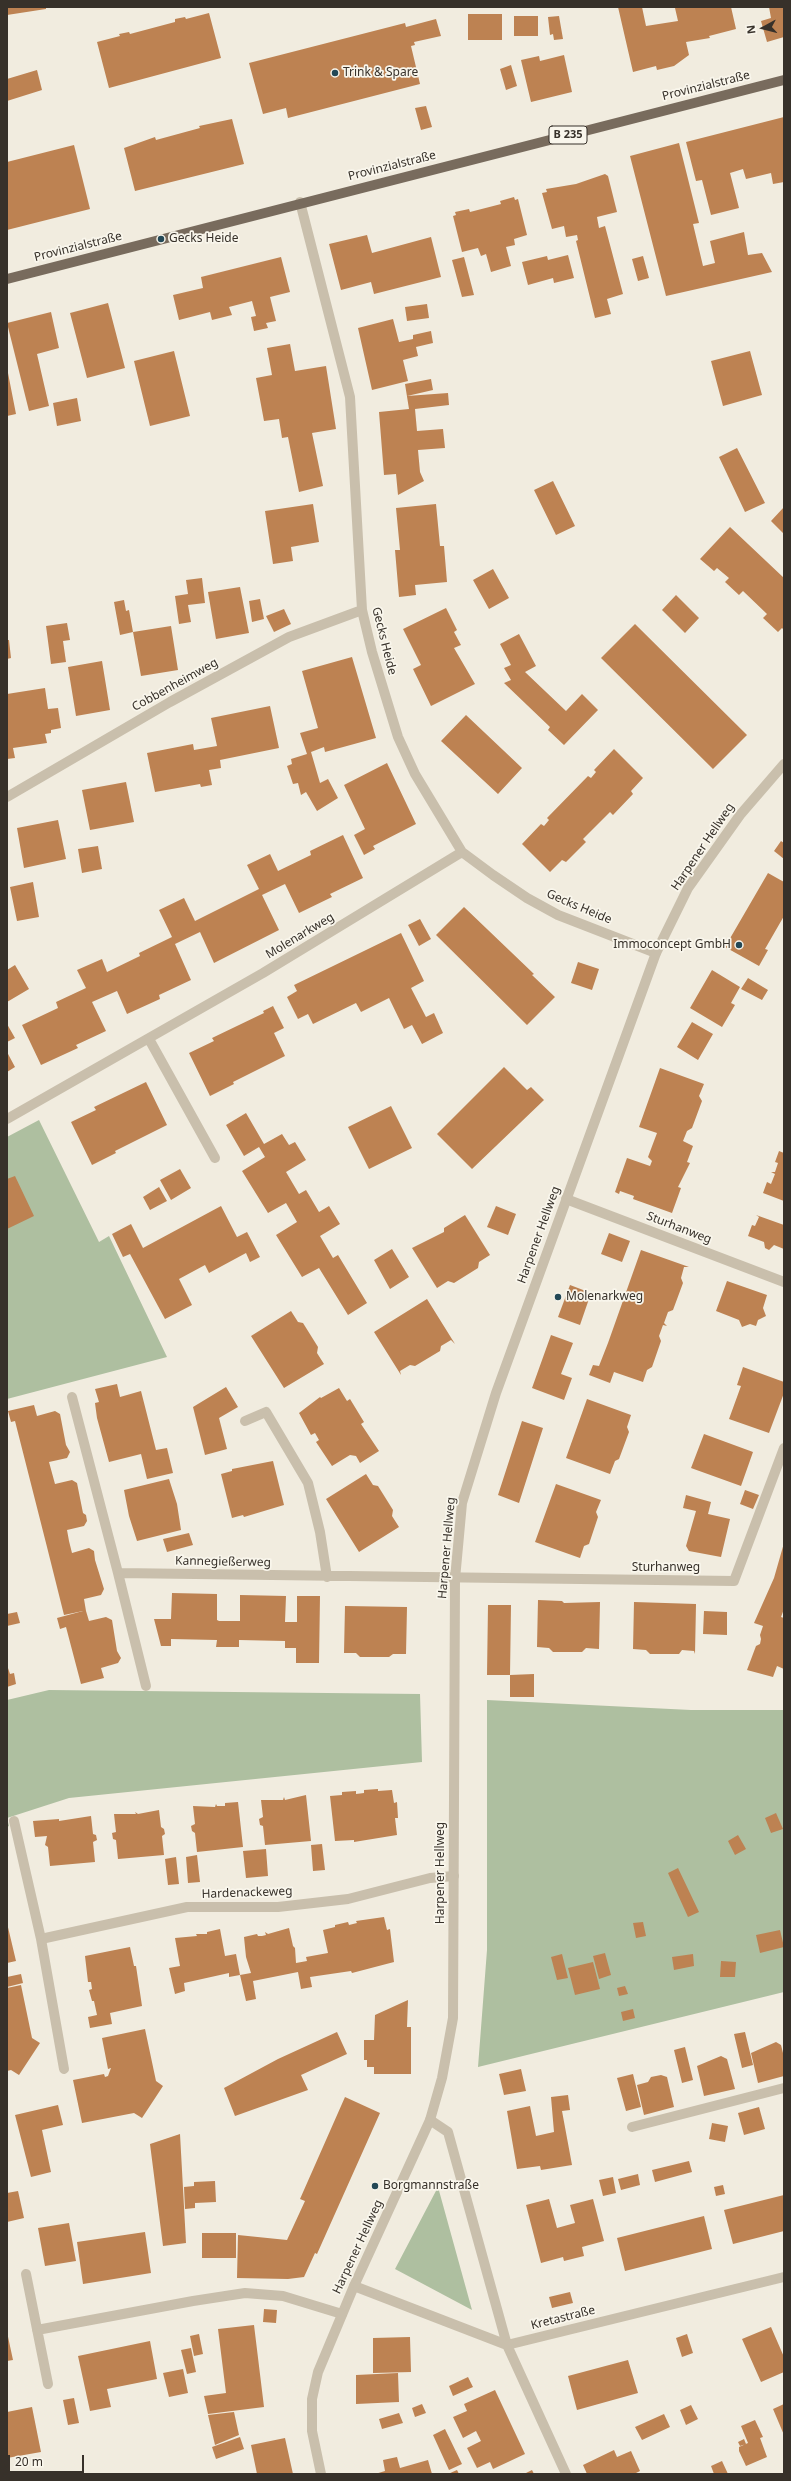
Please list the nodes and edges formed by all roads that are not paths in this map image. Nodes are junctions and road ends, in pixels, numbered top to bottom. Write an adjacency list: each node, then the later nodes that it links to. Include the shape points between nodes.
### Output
1 (784, 80): 2 (main road, Provinzialstraße / B 235)
2 (300, 202): 3 (main road, Provinzialstraße / B 235); 4 (street, Gecks Heide, via 350,397)
3 (7, 279)
4 (362, 610): 6 (street, Cobbenheimweg, via 289,637 170,702); 7 (street, Gecks Heide, via 398,737 415,774)
5 (784, 764): 8 (street, Harpener Hellweg, via 740,815 688,888)
6 (7, 797)
7 (462, 852): 8 (street, Gecks Heide, via 527,898 558,915); 9 (street, Molenarkweg)
8 (656, 953): 12 (street, Harpener Hellweg)
9 (149, 1039): 10 (street, Molenarkweg); 11 (street)
10 (7, 1119)
11 (215, 1158)
12 (566, 1199): 13 (street, Sturhanweg); 19 (street, Harpener Hellweg, via 496,1393 462,1503)
13 (784, 1282)
14 (72, 1398): 17 (street)
15 (246, 1421): 18 (street, via 266,1412 308,1483 320,1532)
16 (784, 1448): 19 (street, Sturhanweg, via 734,1581)
17 (118, 1573): 18 (street, Kannegießerweg); 20 (street)
18 (327, 1577): 19 (street, Kannegießerweg)
19 (455, 1579): 22 (street, Harpener Hellweg)
20 (146, 1686)
21 (14, 1821): 23 (street)
22 (454, 1876): 23 (street, Hardenackeweg, via 430,1878 348,1899 278,1906 187,1907); 26 (street, Harpener Hellweg, via 453,2018 442,2078)
23 (41, 1939): 24 (street)
24 (64, 2069)
25 (784, 2088): 27 (street)
26 (430, 2120): 30 (street, Harpener Hellweg); 33 (street, via 448,2132)
27 (632, 2127)
28 (26, 2274): 32 (street)
29 (784, 2277): 33 (street, Kretastraße)
30 (354, 2286): 31 (street, Harpener Hellweg); 33 (street)
31 (342, 2314): 32 (street, Harpener Hellweg, via 283,2296 245,2294); 35 (street, Harpener Hellweg, via 318,2372 312,2399 312,2431)
32 (37, 2330): 34 (street)
33 (507, 2345): 36 (street)
34 (48, 2384)
35 (321, 2474)
36 (566, 2474)

